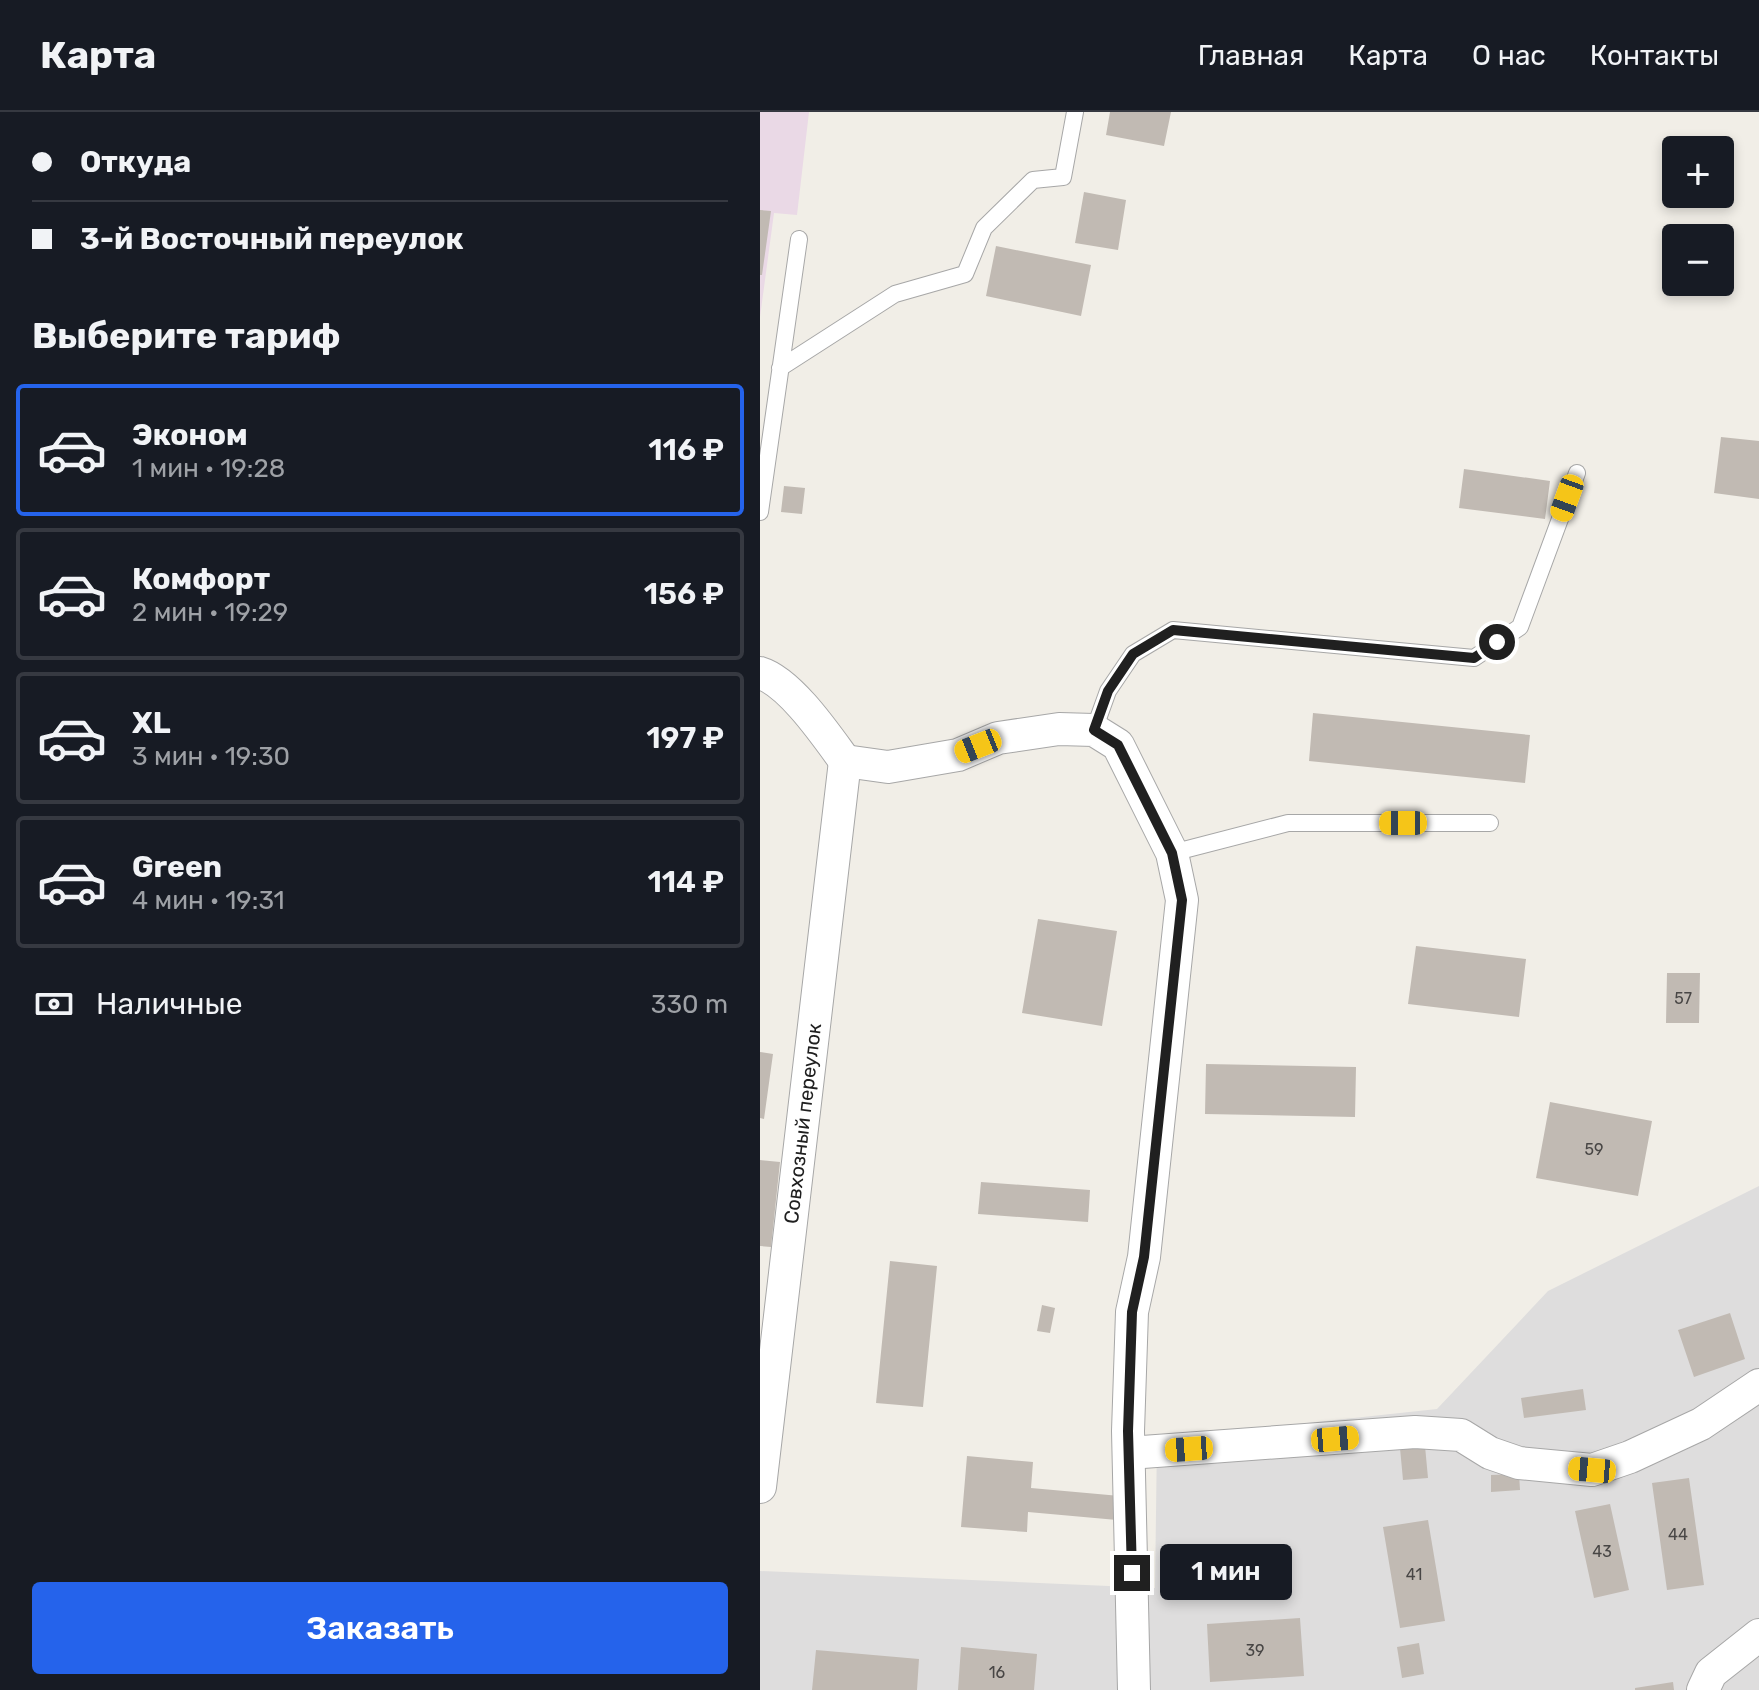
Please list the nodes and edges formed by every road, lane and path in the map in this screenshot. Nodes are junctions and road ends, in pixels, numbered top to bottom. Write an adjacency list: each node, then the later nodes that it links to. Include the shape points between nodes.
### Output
1 (1075, 112): 3 (lane, via 1063,177 1033,180 984,228 965,274 895,294)
2 (799, 239): 3 (lane)
3 (780, 368): 5 (lane)
4 (1577, 473): 7 (lane, via 1520,627 1474,658 1173,630 1133,654 1108,691)
5 (760, 512)
6 (760, 673): 8 (street, via 771,676 812,717)
7 (1094, 730): 8 (street, via 998,738 958,755 888,767); 10 (street, via 1118,745)
8 (845, 761): 13 (street, Совхозный переулок)
9 (1490, 823): 10 (lane, via 1288,823)
10 (1172, 853): 12 (street, via 1182,900 1144,1257 1132,1312)
11 (1759, 1385): 12 (street, via 1701,1424 1592,1470 1519,1463 1461,1435 1415,1432)
12 (1129, 1453): 15 (street)
13 (760, 1487)
14 (1759, 1635): 16 (street, via 1711,1673)
15 (1134, 1690)
16 (1703, 1690)

